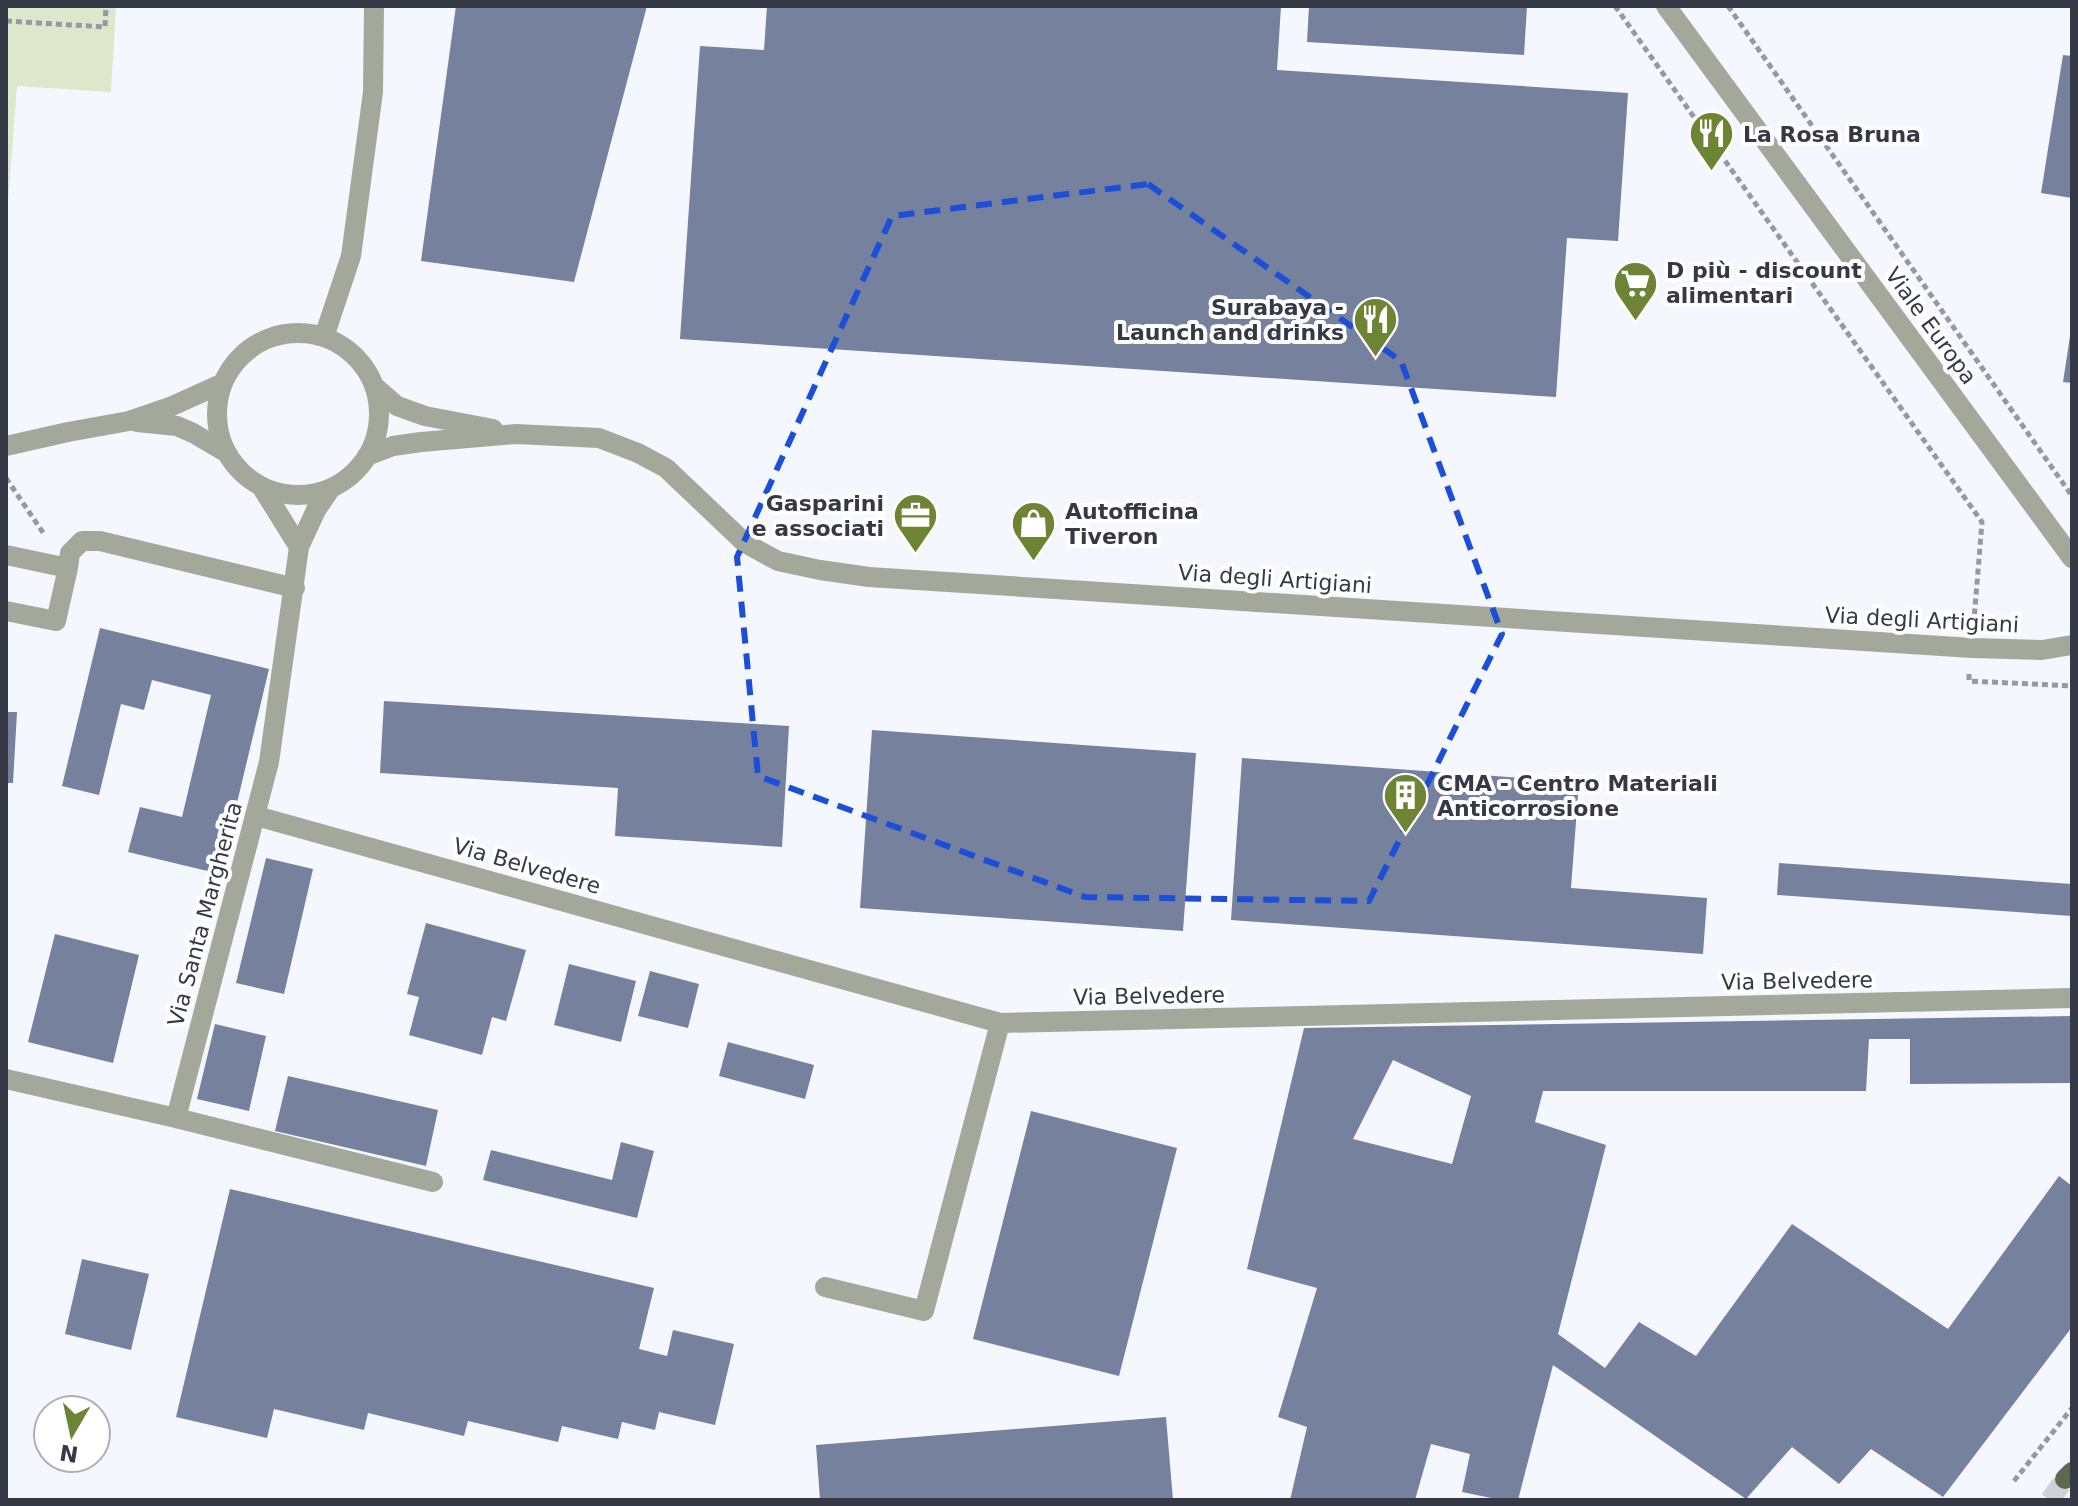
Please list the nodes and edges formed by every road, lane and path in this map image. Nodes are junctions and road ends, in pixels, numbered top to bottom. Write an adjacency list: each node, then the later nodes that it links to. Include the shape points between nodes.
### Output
1 (106, 6): 6 (path, via 105,27)
2 (374, 6): 7 (street, via 373,92 351,256)
3 (1615, 6): 26 (path, via 1982,522)
4 (1666, 6): 21 (street, Viale Europa)
5 (1728, 6): 18 (path)
6 (6, 21)
7 (324, 337): 8 (street, via 299,333 254,346 235,362); 9 (street, via 363,365)
8 (223, 383): 10 (street); 13 (street, via 218,430)
9 (374, 386): 11 (street, Via degli Artigiani, via 397,406 425,416); 14 (street, via 377,434)
10 (129, 421): 12 (street); 13 (street, via 177,426)
11 (516, 434): 14 (street, Via degli Artigiani, via 393,446); 26 (street, Via degli Artigiani, via 599,438 638,453 666,468 745,543 778,561 856,575)
12 (6, 446)
13 (227, 453): 16 (street)
14 (367, 456): 17 (street, via 352,475)
15 (6, 478): 22 (path)
16 (261, 486): 17 (street, via 308,495); 19 (street)
17 (331, 488): 19 (street, Via Santa Margherita)
18 (2072, 496)
19 (299, 547): 23 (street, Via Santa Margherita)
20 (6, 555): 22 (street)
21 (2072, 558)
22 (68, 568): 23 (street, via 70,553 82,541 100,541); 24 (street, via 56,621)
23 (295, 588): 28 (street, Via Santa Margherita)
24 (6, 611)
25 (2072, 645): 26 (street, Via degli Artigiani, via 2042,650)
26 (1972, 648): 27 (path, via 1969,681)
27 (2072, 686)
28 (256, 816): 30 (street, Via Belvedere); 32 (street, Via Santa Margherita)
29 (2072, 998): 30 (street, Via Belvedere)
30 (1000, 1023): 34 (street, via 924,1311)
31 (6, 1079): 32 (street)
32 (176, 1118): 33 (street)
33 (433, 1182)
34 (825, 1287)
35 (2072, 1408): 36 (path)
36 (2014, 1481)

